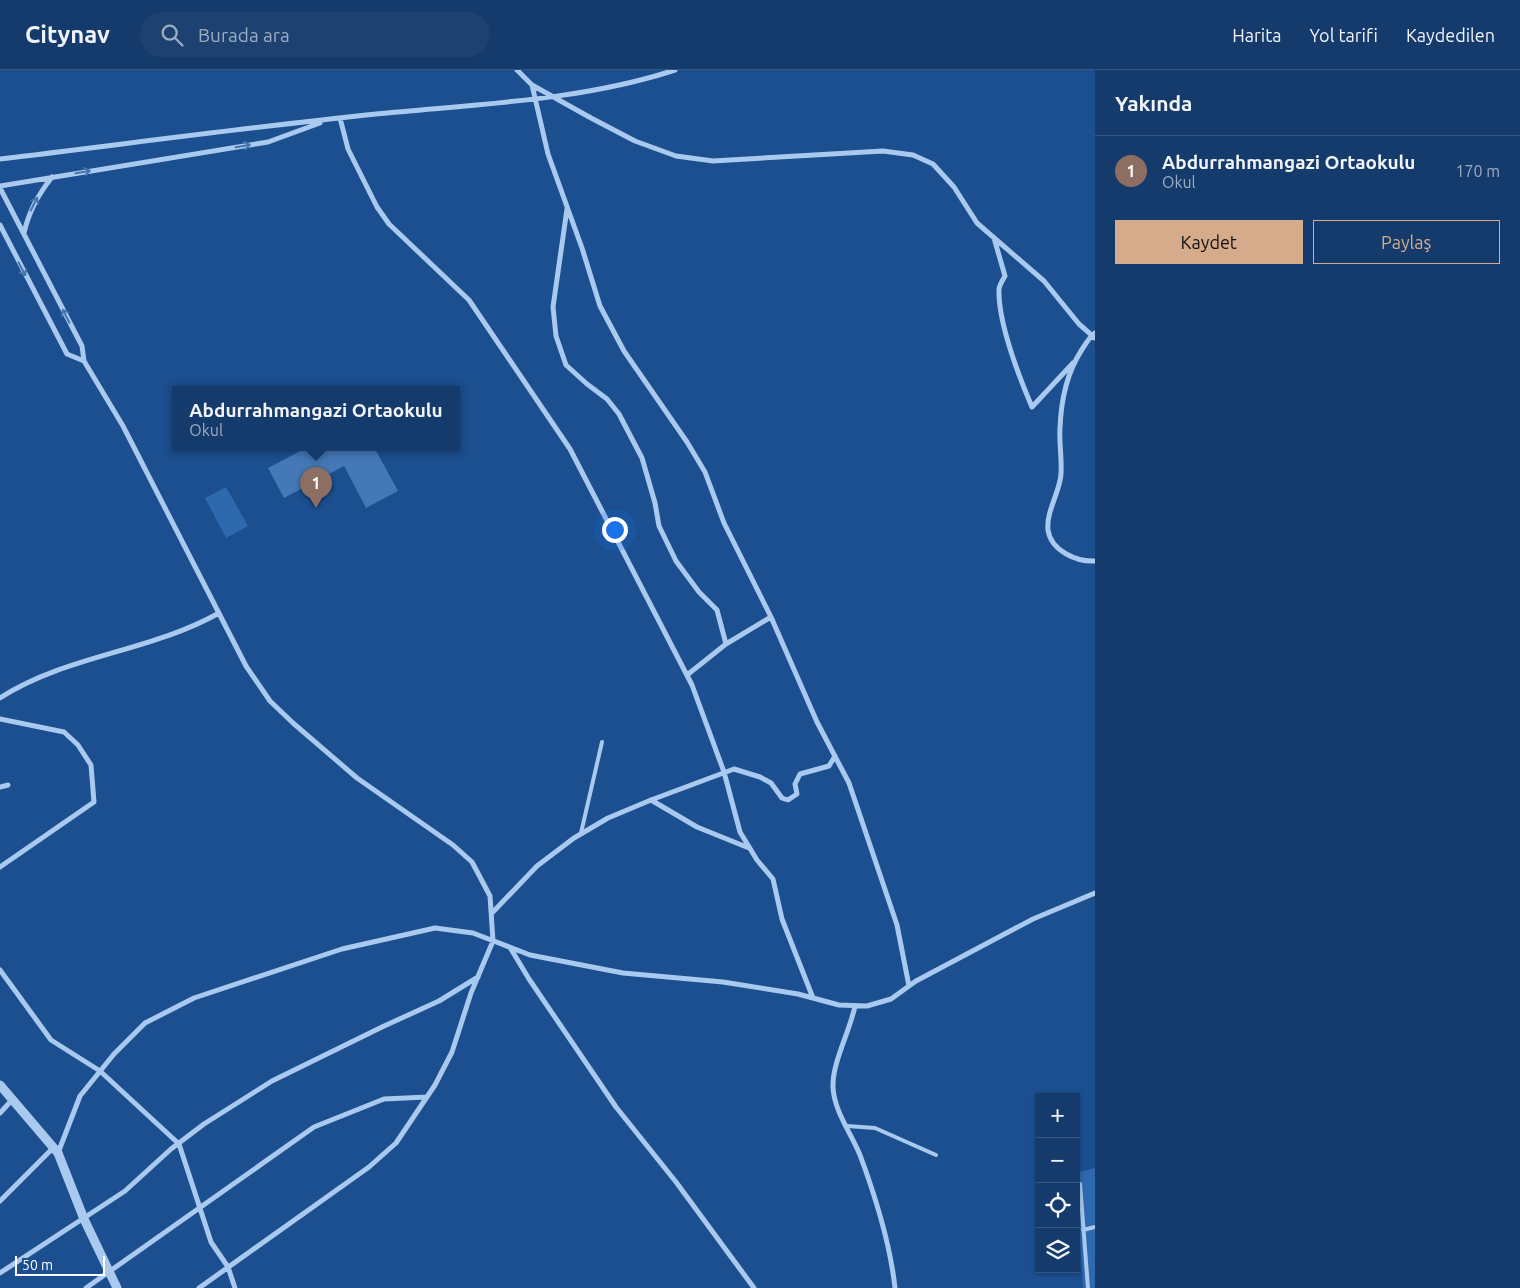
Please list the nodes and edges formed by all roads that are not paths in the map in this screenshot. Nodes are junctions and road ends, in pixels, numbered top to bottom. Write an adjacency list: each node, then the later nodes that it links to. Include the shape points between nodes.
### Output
1 (517, 70): 3 (street)
2 (675, 70): 4 (street, via 634,84)
3 (532, 85): 4 (street); 5 (street)
4 (552, 96): 5 (street); 15 (street, via 635,141 676,156 712,161 883,151 913,155 933,164 954,187 977,223)
5 (535, 98): 6 (street); 11 (street, via 548,154)
6 (340, 118): 7 (street); 23 (street, via 348,149 377,207 389,224 469,300 570,450)
7 (328, 120): 8 (street); 9 (street, one-way to 7, via 268,142)
8 (0, 159)
9 (52, 177): 10 (street); 14 (street, one-way to 9, via 28,216)
10 (0, 187): 14 (street)
11 (568, 209): 21 (street, via 600,306 624,351 705,472 724,522); 22 (street, via 553,306 556,336 566,365 607,399 619,414 642,458 656,503 659,526 676,561 716,610)
12 (0, 225): 13 (street)
13 (2, 232): 17 (street, one-way to 17, via 68,354)
14 (24, 234): 17 (street, one-way to 14, via 82,346)
15 (994, 238): 16 (street, via 1044,281 1079,324); 18 (street, via 1005,276 999,288 1002,316 1032,407)
16 (1094, 335): 18 (street)
17 (84, 361): 20 (street, via 124,426)
18 (1074, 362): 19 (street, via 1064,390 1060,428 1061,475 1048,531 1055,544 1068,556 1085,562)
19 (1095, 561)
20 (219, 613): 24 (street, via 163,637 23,683); 36 (street, via 246,666 270,701 357,778 463,853 485,884)
21 (771, 617): 22 (street); 27 (street)
22 (726, 644): 23 (street)
23 (686, 675): 28 (street)
24 (0, 698)
25 (0, 720): 34 (street, via 64,732 78,745 90,765 94,802)
26 (602, 742): 32 (lane)
27 (835, 756): 28 (street, via 828,766 800,774 797,794 788,800 782,798 771,783 749,772 734,768); 41 (street, via 849,783 896,925)
28 (724, 772): 31 (street); 33 (street, via 740,832)
29 (8, 785): 30 (street)
30 (0, 786)
31 (651, 800): 32 (street); 33 (street, via 697,827)
32 (581, 833): 36 (street, via 538,866)
33 (750, 848): 42 (street, via 772,879 782,919)
34 (0, 867)
35 (1095, 893): 41 (street, via 1033,918)
36 (492, 913): 37 (street)
37 (493, 941): 38 (street); 40 (street); 44 (street, via 473,932 435,928 342,949 194,998 145,1024)
38 (511, 948): 42 (street, via 530,955 623,973 724,982); 66 (street, via 616,1107)
39 (0, 970): 44 (street, via 51,1040)
40 (478, 977): 46 (street, via 452,1052); 50 (street, via 439,1002 272,1081)
41 (909, 986): 43 (street, via 891,999)
42 (813, 998): 43 (street)
43 (855, 1006): 49 (street, via 833,1082 836,1102)
44 (100, 1071): 50 (street); 51 (street, via 80,1096)
45 (0, 1086): 47 (street)
46 (427, 1097): 55 (street, via 384,1099 314,1127); 59 (street, via 396,1143 369,1167)
47 (12, 1100): 48 (street); 51 (street)
48 (0, 1113)
49 (847, 1126): 52 (lane, via 875,1128); 67 (street, via 878,1208 888,1242)
50 (179, 1144): 55 (street); 56 (street, via 125,1190)
51 (56, 1150): 54 (street); 56 (street)
52 (936, 1155)
53 (1080, 1184): 58 (lane)
54 (0, 1201)
55 (199, 1207): 59 (street, via 211,1242); 61 (street)
56 (84, 1218): 60 (street); 61 (street)
57 (1095, 1227): 58 (lane)
58 (1083, 1230): 68 (lane)
59 (228, 1267): 64 (street); 65 (street)
60 (0, 1272)
61 (108, 1272): 62 (street); 63 (street)
62 (86, 1288)
63 (117, 1288)
64 (199, 1288)
65 (235, 1288)
66 (754, 1288)
67 (895, 1288)
68 (1088, 1288)

